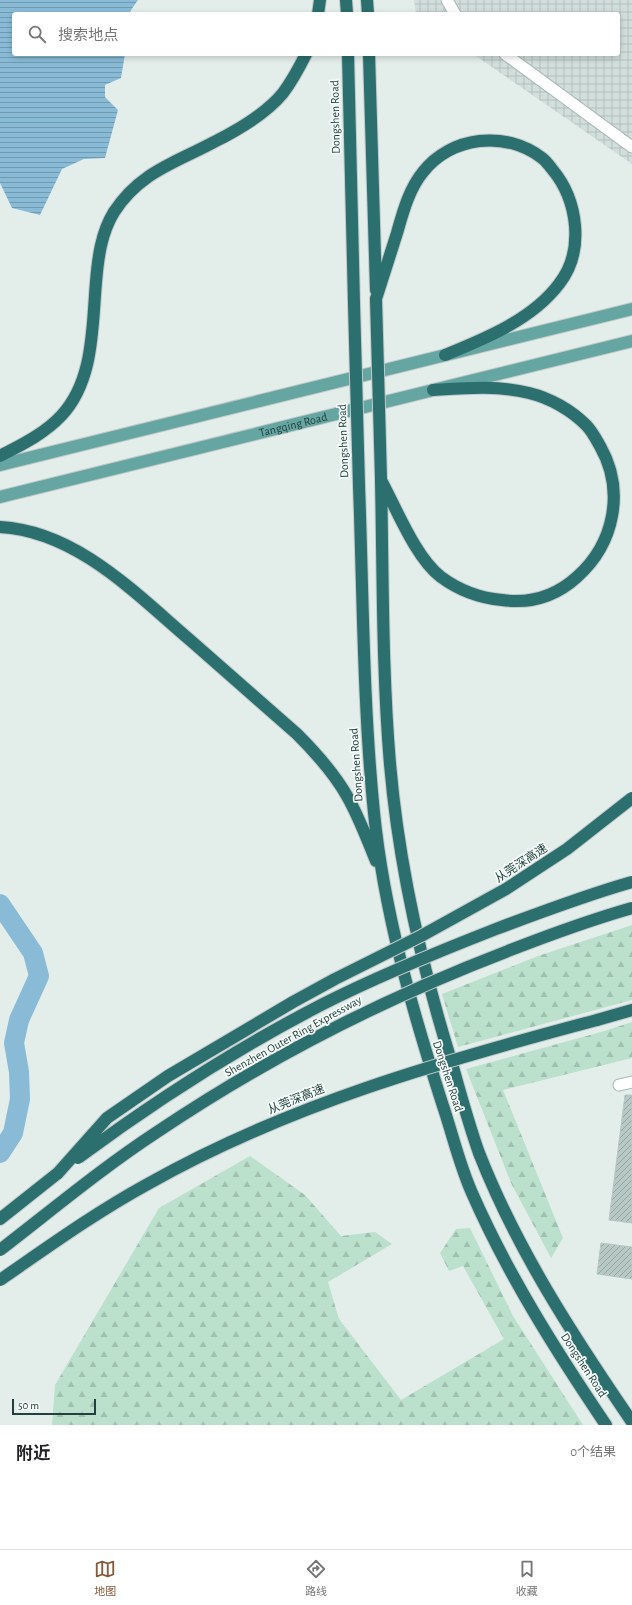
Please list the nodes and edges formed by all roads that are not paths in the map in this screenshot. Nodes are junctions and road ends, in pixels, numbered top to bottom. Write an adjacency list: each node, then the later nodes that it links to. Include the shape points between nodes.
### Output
1 (320, 0): 5 (highway)
2 (346, 0): 6 (highway)
3 (367, 0): 7 (highway)
4 (447, 0): 8 (street)
5 (318, 12)
6 (346, 12)
7 (368, 12)
8 (454, 12)
9 (305, 56): 19 (highway, via 282,94 265,110 215,142 150,175 124,197 106,229 101,246 91,345 80,387 72,403 60,416 32,439)
10 (348, 56): 26 (highway, Dongshen Road, bridge, via 368,736 374,814)
11 (369, 56): 14 (highway, Dongshen Road)
12 (508, 56): 13 (street)
13 (632, 147)
14 (376, 299): 17 (highway, via 404,209 422,172 435,159 451,148 489,140 506,141 526,147 543,158 558,176 568,195 574,218 575,242 571,263 560,284 529,311 488,337); 21 (highway, Dongshen Road, bridge)
15 (632, 309): 17 (main road)
16 (632, 341): 18 (main road, Tangqing Road)
17 (445, 355): 20 (main road)
18 (433, 390): 21 (highway, via 516,390 561,406 587,426 605,455 613,487 612,519 597,556 571,582 538,599 522,602 482,598 460,589 440,576 428,563); 22 (main road, Tangqing Road)
19 (0, 456)
20 (0, 465)
21 (381, 479): 35 (highway, Dongshen Road, via 390,764 399,846 416,934 435,1007 478,1151 504,1210 549,1294)
22 (0, 497)
23 (0, 527): 26 (highway, via 28,532 76,549 134,592 297,734 316,753 347,795 360,820)
24 (632, 798): 31 (highway, 从莞深高速, bridge, via 567,849 506,889 300,998 168,1076 107,1118)
25 (632, 882): 31 (highway, Shenzhen Outer Ring Expressway, bridge, via 577,899 473,938 392,971 321,1005 186,1083)
26 (385, 884): 36 (highway, Dongshen Road, via 405,978 422,1040 470,1190 529,1305)
27 (632, 908): 33 (highway, Shenzhen Outer Ring Expressway, bridge, via 462,969 335,1026 233,1084 156,1132)
28 (632, 1010): 34 (highway, 从莞深高速, bridge, via 399,1076 324,1102 238,1139 122,1199)
29 (632, 1082): 30 (street)
30 (619, 1085)
31 (58, 1173): 32 (highway, Shenzhen Outer Ring Expressway)
32 (0, 1219)
33 (0, 1250)
34 (0, 1280)
35 (632, 1422)
36 (606, 1425)

